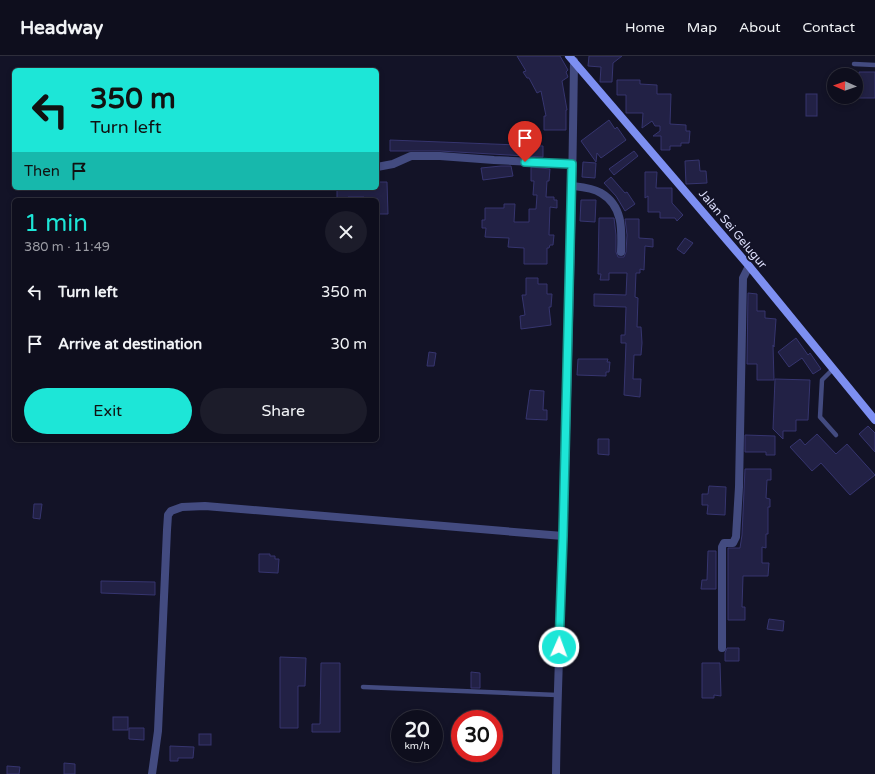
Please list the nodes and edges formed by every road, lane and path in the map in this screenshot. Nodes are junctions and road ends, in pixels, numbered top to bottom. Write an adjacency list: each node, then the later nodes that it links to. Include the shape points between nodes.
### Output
1 (571, 58): 4 (street); 8 (main road, Jalan Sei Gelugur)
2 (854, 64): 3 (lane)
3 (875, 65)
4 (572, 164): 5 (street, via 411,156); 6 (street)
5 (379, 167)
6 (573, 186): 7 (street, via 601,193 611,202 619,214 622,230); 12 (street)
7 (621, 252)
8 (749, 266): 9 (main road, Jalan Sei Gelugur); 13 (street, via 743,278 736,537 733,542 724,543 722,547)
9 (833, 369): 10 (main road, Jalan Sei Gelugur); 11 (lane, via 822,380 820,417)
10 (875, 420)
11 (836, 435)
12 (563, 536): 15 (street); 16 (street, via 205,506 182,507 171,511 168,515 167,530 158,732)
13 (722, 648)
14 (363, 687): 15 (lane)
15 (557, 695): 17 (street)
16 (152, 774)
17 (556, 774)

